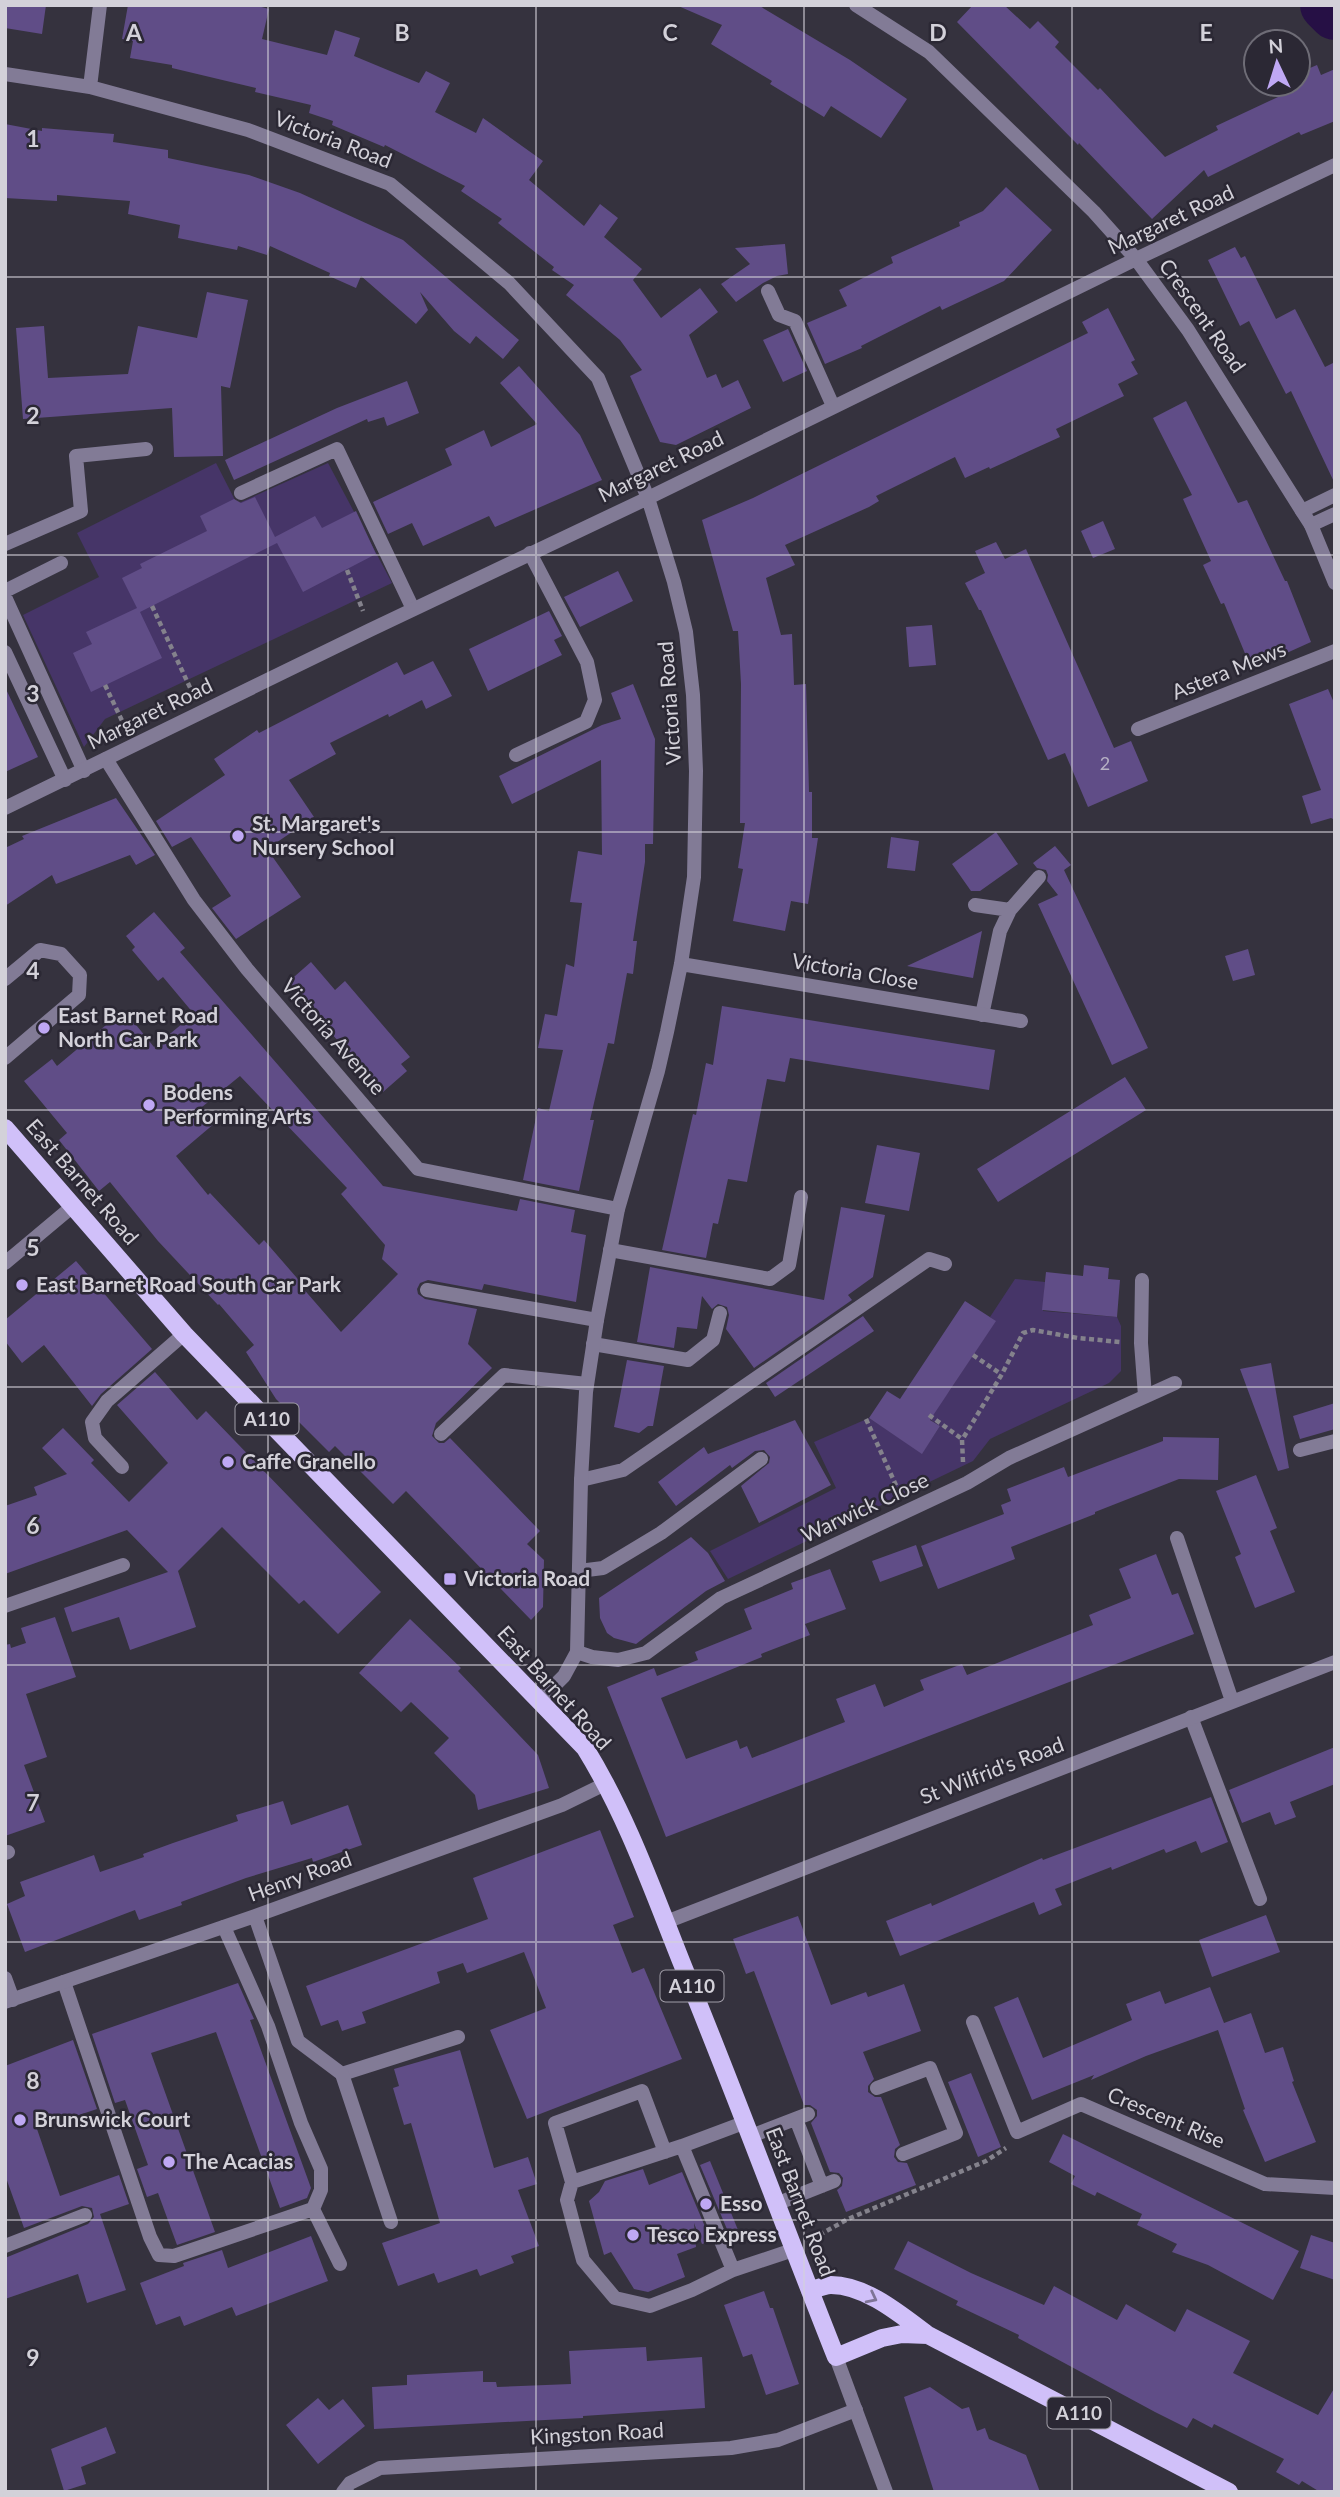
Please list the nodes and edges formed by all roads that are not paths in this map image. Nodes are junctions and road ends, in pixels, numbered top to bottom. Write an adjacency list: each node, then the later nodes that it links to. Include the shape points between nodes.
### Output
1 (100, 5): 4 (street)
2 (856, 5): 6 (street, Crescent Road, via 929,52 1094,212)
3 (5, 74): 4 (street, Victoria Road)
4 (90, 87): 12 (street, Victoria Road, via 248,130 390,184 509,283 598,378)
5 (1335, 165): 6 (street, Margaret Road)
6 (1136, 259): 8 (street, Margaret Road); 13 (street, Crescent Road, via 1202,351)
7 (768, 291): 8 (street, via 779,315 795,321)
8 (833, 406): 12 (street, Margaret Road)
9 (146, 449): 16 (street, via 76,456 81,511)
10 (241, 493): 21 (street, via 337,449)
11 (1335, 495): 13 (street)
12 (648, 498): 17 (street, Margaret Road); 33 (street, Victoria Road, via 686,632 693,695 694,877)
13 (1303, 511): 15 (street, Crescent Road)
14 (1335, 514): 15 (street)
15 (1311, 525): 19 (street, Crescent Road)
16 (5, 544)
17 (530, 552): 21 (street, Margaret Road); 25 (street, via 587,662 595,700 586,722)
18 (61, 563): 20 (street)
19 (1335, 583)
20 (5, 594): 27 (street)
21 (413, 609): 26 (street, Margaret Road)
22 (1335, 651): 24 (street, Astera Mews)
23 (5, 652): 28 (street)
24 (1138, 729)
25 (516, 755)
26 (106, 760): 27 (street, Margaret Road); 41 (street, Victoria Avenue, via 194,900 232,950 418,1169)
27 (84, 771): 28 (street, Margaret Road)
28 (65, 780): 29 (street, Margaret Road)
29 (5, 808)
30 (1039, 877): 32 (street)
31 (975, 905): 32 (street)
32 (1010, 910): 35 (street, via 1000,931)
33 (681, 964): 35 (street, Victoria Close); 41 (street, Victoria Road, via 658,1071)
34 (5, 979): 37 (street, via 40,950 61,954 80,975 79,995)
35 (982, 1015): 36 (street, Victoria Close)
36 (1021, 1021)
37 (5, 1058)
38 (7, 1134): 40 (main road, East Barnet Road / A110)
39 (801, 1197): 42 (street, via 789,1265 771,1279)
40 (73, 1206): 43 (street); 49 (main road, East Barnet Road / A110)
41 (618, 1209): 42 (street, Victoria Road)
42 (610, 1250): 48 (street, Victoria Road)
43 (5, 1263)
44 (945, 1264): 59 (street, via 929,1259 623,1470)
45 (1142, 1280): 53 (street)
46 (427, 1290): 48 (street)
47 (720, 1313): 50 (street, via 713,1340 688,1360)
48 (597, 1320): 50 (street, Victoria Road)
49 (184, 1334): 58 (street, via 107,1401 92,1422 95,1438); 66 (main road, East Barnet Road / A110)
50 (593, 1344): 52 (street, Victoria Road)
51 (1175, 1383): 53 (street, Warwick Close)
52 (587, 1384): 54 (street, via 504,1375); 59 (street, Victoria Road)
53 (1145, 1396): 64 (street, Warwick Close, via 721,1598 646,1653 618,1660)
54 (441, 1434)
55 (1335, 1441): 56 (street)
56 (1300, 1450)
57 (761, 1459): 62 (street, via 660,1533 603,1568)
58 (122, 1467)
59 (581, 1480): 62 (street, Victoria Road)
60 (1177, 1538): 67 (street)
61 (122, 1565): 63 (street)
62 (579, 1572): 64 (street, Victoria Road)
63 (5, 1606)
64 (577, 1652): 66 (street, via 564,1676)
65 (1335, 1661): 67 (street, St Wilfrid's Road)
66 (539, 1701): 69 (main road, East Barnet Road / A110, via 585,1748)
67 (1232, 1701): 68 (street, St Wilfrid's Road)
68 (1191, 1717): 70 (street); 72 (street, St Wilfrid's Road)
69 (607, 1783): 71 (street, Henry Road, via 562,1805); 72 (main road, East Barnet Road / A110)
70 (1260, 1899)
71 (255, 1916): 73 (street, Henry Road); 79 (street, via 298,2041)
72 (666, 1922): 81 (main road, East Barnet Road / A110)
73 (224, 1927): 75 (street, Henry Road); 88 (street, via 268,2026 321,2169 321,2190)
74 (5, 1978): 76 (street)
75 (64, 1982): 76 (street, Henry Road); 88 (street, via 159,2255 174,2256)
76 (9, 2001)
77 (973, 2022): 86 (street, Crescent Rise, via 1017,2132 1081,2105 1265,2184)
78 (458, 2037): 79 (street)
79 (342, 2074): 90 (street)
80 (877, 2088): 84 (street, via 930,2067 952,2122 956,2133)
81 (748, 2129): 82 (street); 87 (main road, East Barnet Road / A110); 87 (street, via 802,2116 828,2183)
82 (682, 2146): 83 (street); 94 (street)
83 (665, 2151): 85 (street); 85 (street, via 642,2091 555,2123)
84 (903, 2154)
85 (572, 2182): 94 (street, via 567,2200 583,2260 615,2298 650,2306)
86 (1335, 2188)
87 (776, 2204): 92 (main road, East Barnet Road / A110)
88 (313, 2210): 93 (street)
89 (85, 2215): 91 (street)
90 (391, 2222)
91 (5, 2246)
92 (793, 2250): 94 (street); 95 (main road, East Barnet Road / A110)
93 (340, 2264)
94 (733, 2270)
95 (810, 2291): 96 (main road, A110, one-way to 96, via 829,2284 858,2291); 97 (main road, East Barnet Road / A110)
96 (928, 2334): 97 (main road, via 882,2338); 101 (main road, A110)
97 (836, 2357): 98 (street, East Barnet Road)
98 (856, 2410): 99 (street, Kingston Road, via 778,2440 732,2448 380,2468 350,2483); 100 (street, East Barnet Road)
99 (343, 2492)
100 (886, 2492)
101 (1229, 2492)

